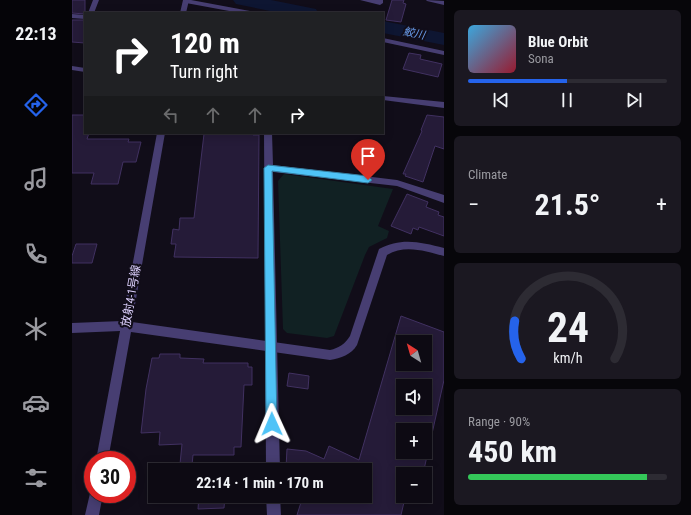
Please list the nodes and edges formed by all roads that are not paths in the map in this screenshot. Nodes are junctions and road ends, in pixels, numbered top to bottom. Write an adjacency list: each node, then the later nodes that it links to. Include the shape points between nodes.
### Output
1 (96, 0): 7 (street)
2 (184, 0): 8 (street); 9 (street)
3 (363, 0): 4 (street, via 380,3)
4 (380, 0)
5 (430, 0): 6 (street)
6 (444, 3)
7 (91, 12)
8 (183, 12)
9 (245, 12)
10 (72, 16): 11 (street)
11 (84, 17)
12 (384, 40): 13 (street)
13 (444, 53)
14 (72, 68): 15 (street)
15 (84, 70)
16 (384, 98): 17 (street)
17 (444, 105)
18 (161, 134): 23 (street, 放射4-1号線)
19 (268, 134): 20 (street)
20 (268, 168): 21 (street, via 397,183); 25 (street)
21 (444, 199)
22 (444, 252): 25 (street, via 402,244 389,247 383,252 355,337 351,345 339,354)
23 (126, 326): 24 (street); 25 (street); 26 (street, 放射4-1号線)
24 (72, 328)
25 (270, 347): 27 (street)
26 (104, 451)
27 (273, 463)
28 (94, 503): 30 (street)
29 (273, 503): 31 (street)
30 (92, 515)
31 (274, 515)

